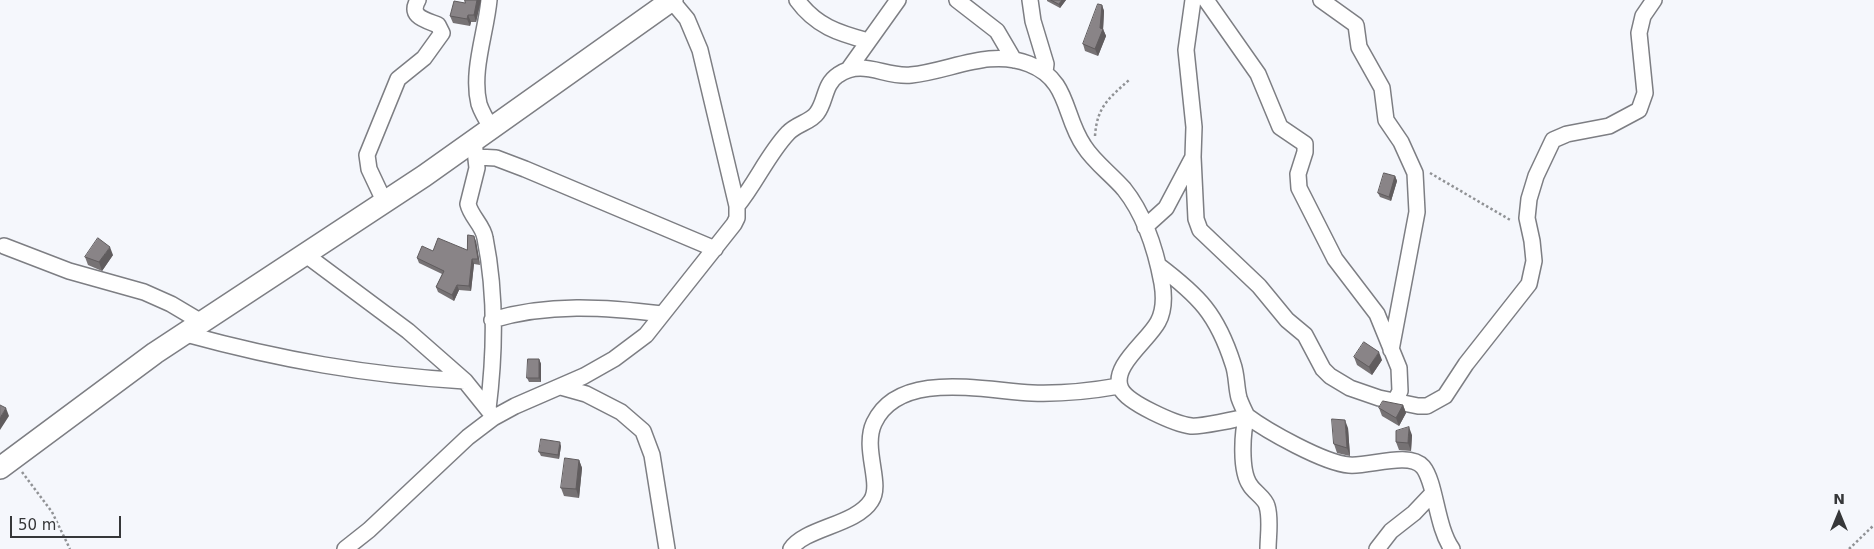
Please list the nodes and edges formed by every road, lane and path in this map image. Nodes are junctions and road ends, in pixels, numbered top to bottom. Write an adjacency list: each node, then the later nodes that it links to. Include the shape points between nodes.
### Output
1 (418, 0): 22 (street, via 416,15 438,25 442,33 424,58 398,79 367,155 369,169)
2 (489, 0): 17 (street, via 478,95)
3 (672, 0): 17 (street); 23 (street, via 686,19 700,50)
4 (797, 0): 12 (street, via 822,25)
5 (898, 0): 12 (street)
6 (957, 0): 13 (street, via 997,31)
7 (1030, 0): 15 (street, via 1046,64)
8 (1193, 0): 19 (street, via 1186,50)
9 (1206, 0): 33 (street, via 1258,74 1280,127 1305,144 1298,174 1300,188 1335,259 1377,314)
10 (1321, 0): 21 (street, via 1356,25 1357,42 1382,88 1386,120)
11 (1654, 0): 25 (street, via 1643,16 1639,33 1645,93 1639,110 1609,126 1566,134 1553,140 1529,199 1526,218)
12 (868, 41): 14 (street)
13 (1014, 60): 14 (street, via 982,58 934,72 900,76 863,67); 15 (street)
14 (848, 70): 23 (street, via 833,78 814,117 793,128 782,140)
15 (1044, 72): 20 (street, via 1060,89 1075,131)
16 (1129, 80): 20 (path, via 1101,108 1096,123)
17 (492, 129): 18 (street)
18 (475, 149): 22 (street); 27 (street); 31 (street, via 477,168 468,204 485,236)
19 (1194, 157): 24 (street, via 1166,208); 37 (street, via 1196,219 1200,230 1305,335 1330,376 1357,390)
20 (1093, 158): 24 (street, via 1136,204)
21 (1413, 165): 25 (path); 33 (street, via 1417,212)
22 (385, 202): 28 (street)
23 (737, 206): 27 (street, via 734,224)
24 (1145, 227): 29 (street)
25 (1530, 231): 37 (street, via 1534,261 1530,284 1466,364 1445,396 1427,406)
26 (4, 246): 32 (street, via 69,270 144,292 171,304)
27 (715, 249): 30 (street)
28 (306, 256): 32 (street); 34 (street, via 408,331)
29 (1158, 265): 36 (street, via 1163,285 1159,322 1122,366); 39 (street, via 1212,313 1234,365 1239,398)
30 (662, 314): 31 (street, via 553,308); 35 (street, via 646,334 614,359)
31 (492, 320): 38 (street)
32 (194, 328): 34 (street, via 266,355 350,371); 40 (street, via 155,353)
33 (1391, 350): 37 (street, via 1400,380 1400,391)
34 (465, 381): 38 (street)
35 (561, 386): 38 (street); 45 (street, via 586,394 621,412 642,431 652,455)
36 (1119, 386): 39 (street, via 1124,395 1134,402 1181,424 1202,427); 46 (street, via 1052,393 940,387 913,391 900,397 881,412 869,438 875,487 868,506 803,539)
37 (1395, 401)
38 (491, 413): 44 (street, via 375,525)
39 (1247, 416): 41 (street, via 1312,452 1347,465 1363,466 1405,459 1417,462 1425,470); 47 (street, via 1243,428 1245,475 1267,506)
40 (6, 464): 43 (path, via 52,512)
41 (1432, 494): 48 (street, via 1391,531); 49 (street, via 1440,525)
42 (1874, 525): 50 (path)
43 (70, 549)
44 (345, 549)
45 (667, 549)
46 (791, 549)
47 (1268, 549)
48 (1377, 549)
49 (1452, 549)
50 (1849, 549)

